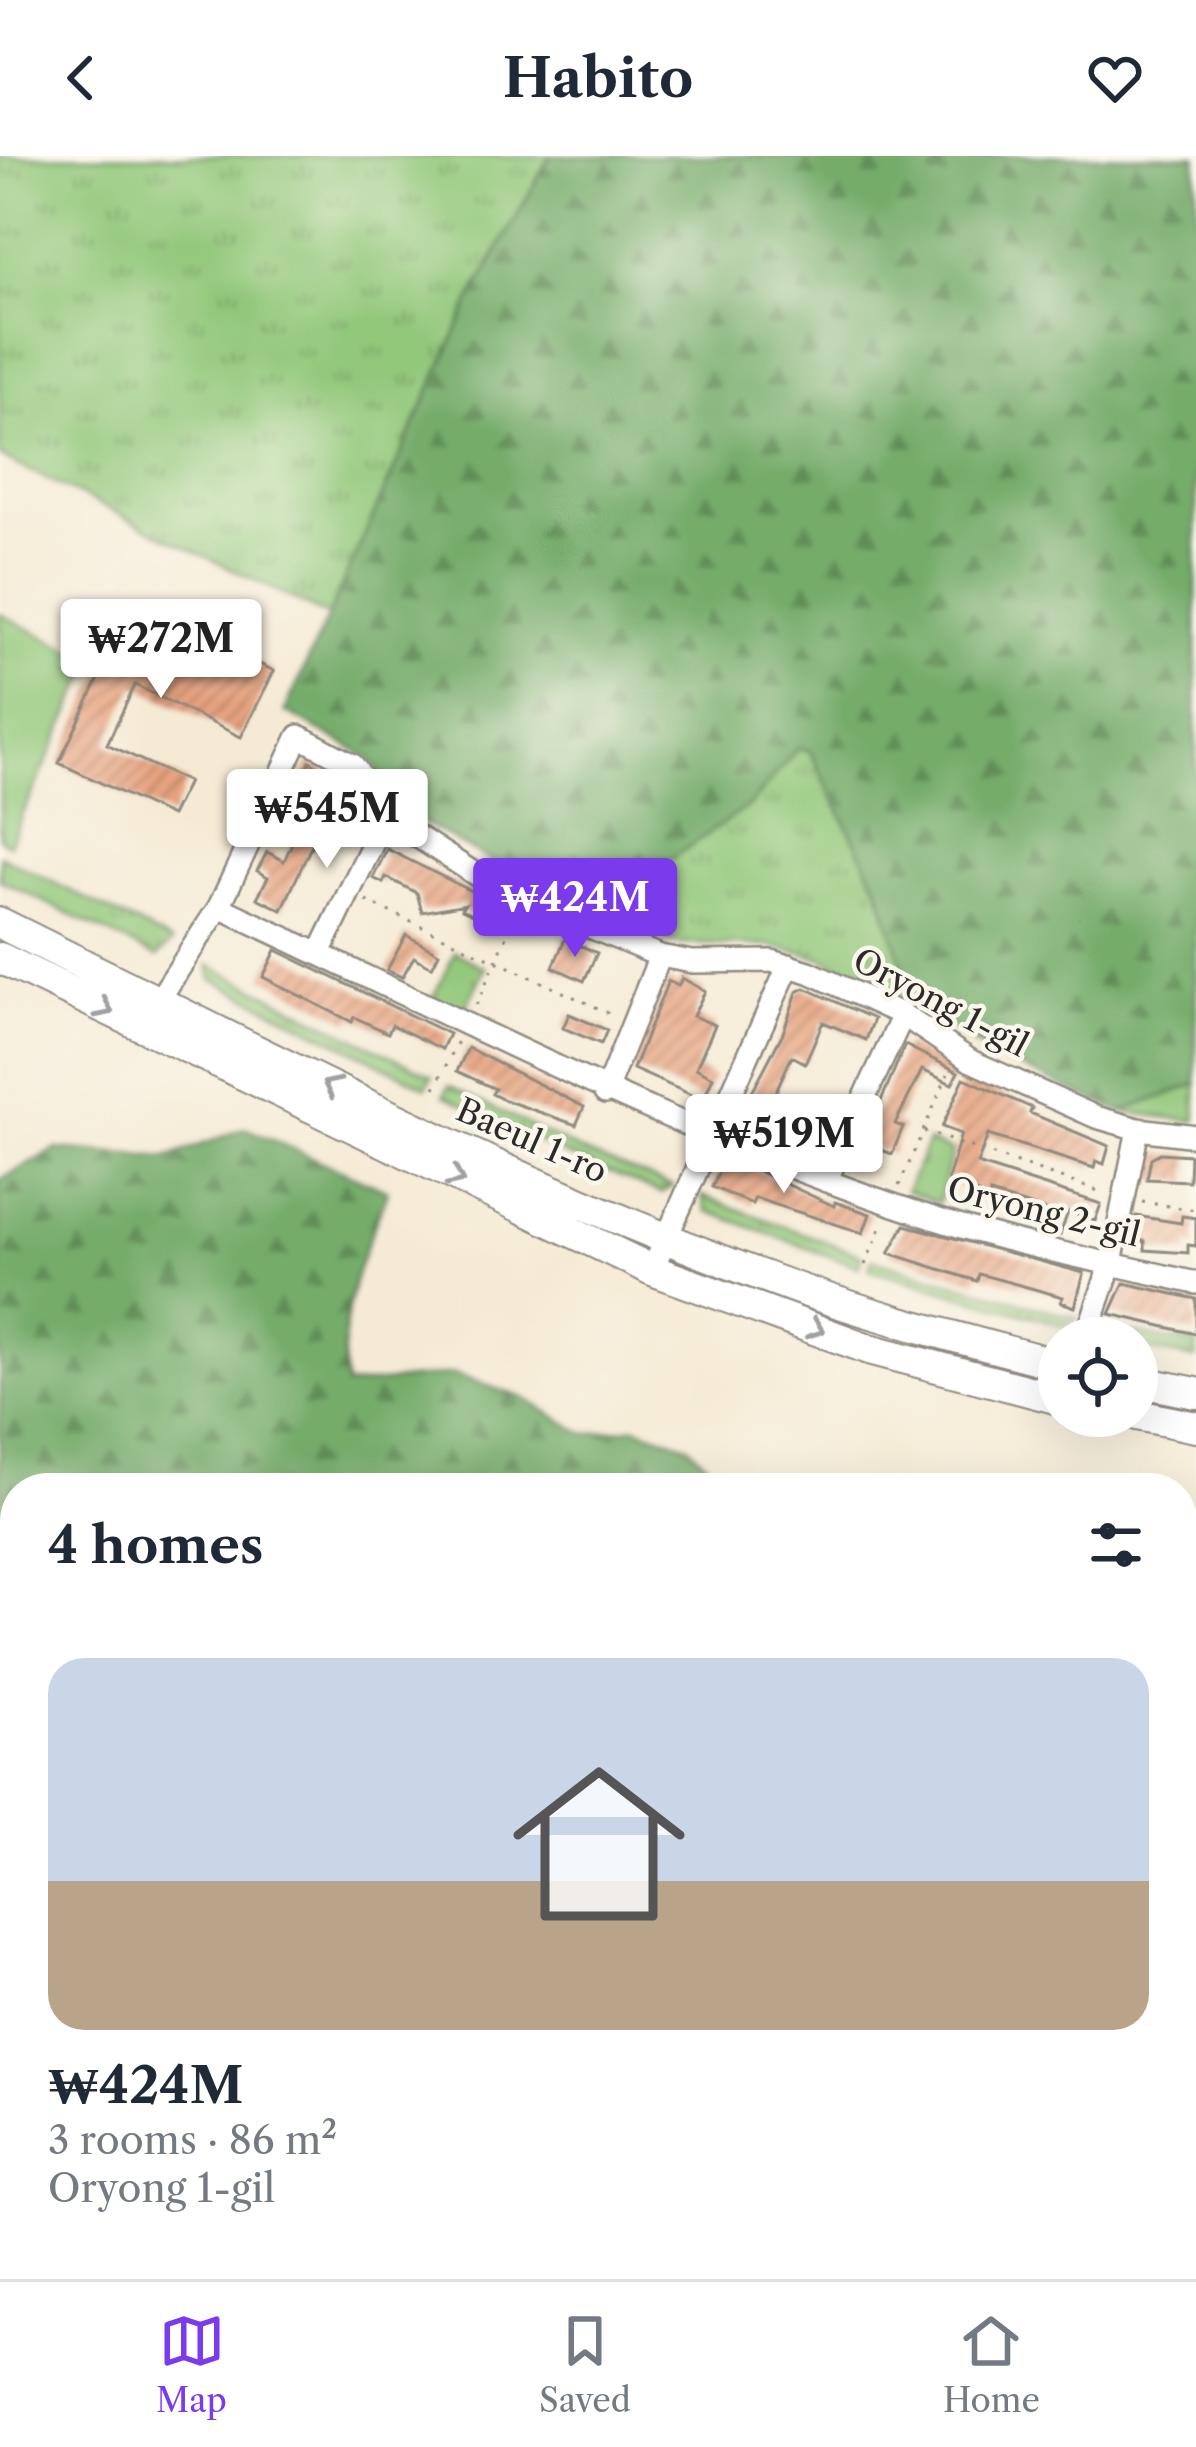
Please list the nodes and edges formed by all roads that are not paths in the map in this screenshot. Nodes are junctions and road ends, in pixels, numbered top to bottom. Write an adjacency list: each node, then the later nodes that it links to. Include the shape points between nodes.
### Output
1 (386, 816): 2 (street, Oryong 1-gil, via 353,765 298,736); 4 (street); 5 (street, Oryong 1-gil, via 524,897)
2 (219, 908): 4 (street, Oryong 2-gil); 8 (street, Oryong 1-gil)
3 (0, 923): 8 (main road, Baeul 1-ro)
4 (320, 954): 10 (street, Oryong 2-gil)
5 (660, 956): 7 (street, Oryong 1-gil); 10 (street)
6 (0, 958): 17 (main road, Baeul 1-ro, one-way to 17)
7 (789, 965): 9 (street, Oryong 1-gil); 12 (street)
8 (158, 1001): 15 (main road, Baeul 1-ro, one-way to 8, via 430,1134)
9 (903, 1016): 11 (street, Oryong 1-gil, via 958,1052); 14 (street)
10 (605, 1093): 12 (street, Oryong 2-gil)
11 (1138, 1129): 13 (street, Oryong 1-gil); 16 (street)
12 (712, 1136): 14 (street, Oryong 2-gil); 15 (street)
13 (1196, 1136)
14 (826, 1181): 16 (street, Oryong 2-gil, via 1025,1246)
15 (668, 1237): 17 (street); 20 (main road, Baeul 1-ro, via 884,1318)
16 (1111, 1263): 18 (street, Oryong 2-gil); 19 (street)
17 (652, 1270): 22 (main road, Baeul 1-ro, one-way to 22, via 869,1348)
18 (1196, 1283)
19 (1093, 1317)
20 (1038, 1359)
21 (1158, 1386): 23 (main road)
22 (1038, 1393)
23 (1196, 1393)
24 (1158, 1419): 25 (main road)
25 (1196, 1427)

